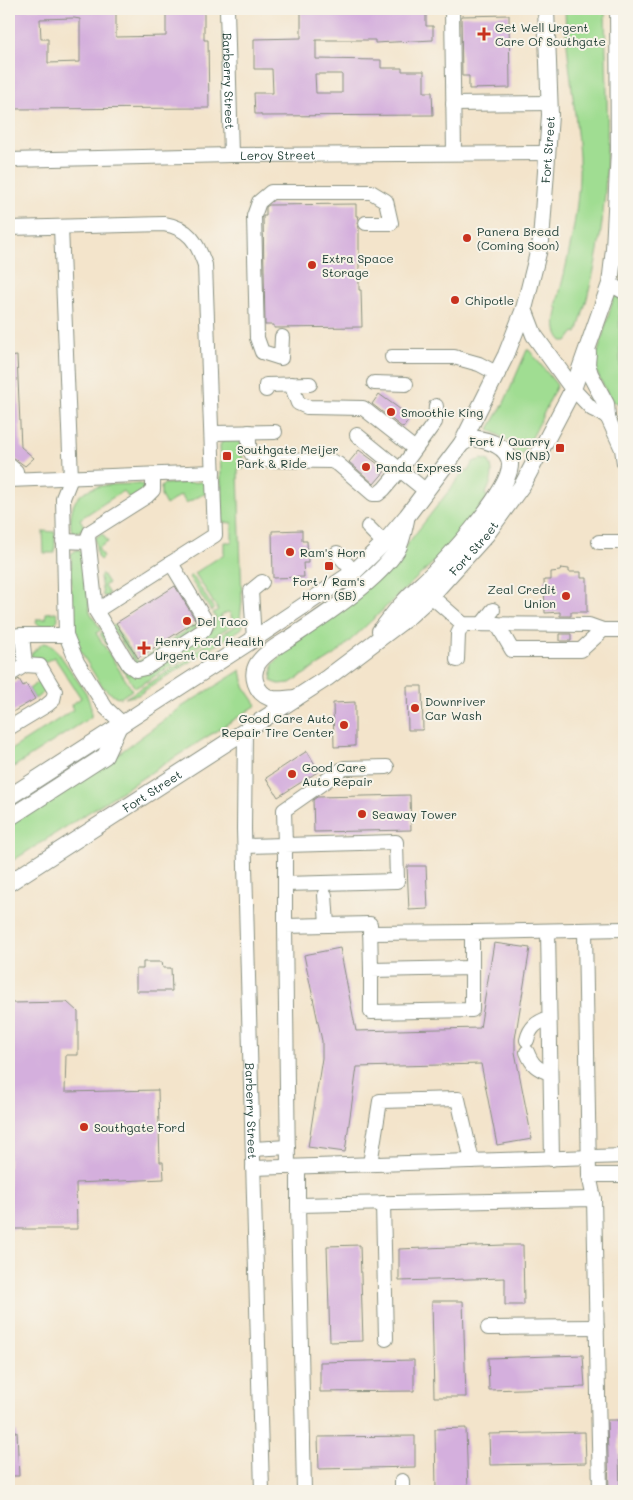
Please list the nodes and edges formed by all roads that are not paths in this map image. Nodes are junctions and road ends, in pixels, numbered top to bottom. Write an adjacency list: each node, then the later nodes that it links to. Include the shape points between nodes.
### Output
1 (227, 9): 11 (street, Barberry Street)
2 (452, 9): 7 (street)
3 (546, 9): 6 (main road, Fort Street)
4 (618, 9): 5 (main road, Fort Street)
5 (621, 40): 8 (main road, Fort Street)
6 (549, 103): 7 (street); 9 (main road, Fort Street)
7 (453, 104): 10 (street)
8 (622, 150): 16 (main road, Fort Street)
9 (548, 152): 10 (street, Leroy Street); 18 (main road, Fort Street, via 541,241)
10 (454, 153): 11 (street, Leroy Street)
11 (231, 155): 12 (street, Leroy Street)
12 (9, 160)
13 (366, 223): 19 (street, via 391,223 386,201 371,192 270,192 259,202 254,216 257,338 262,352 281,358)
14 (61, 226): 15 (street); 34 (street, via 164,224 177,226 191,236 205,265); 43 (street)
15 (9, 228)
16 (619, 247): 17 (main road, Fort Street)
17 (617, 288): 20 (main road, Fort Street)
18 (524, 309): 22 (main road, Fort Street); 27 (main road, via 534,335)
19 (282, 337)
20 (588, 346): 27 (main road, Fort Street); 31 (main road, via 587,364 606,404)
21 (392, 357): 22 (street, via 454,357)
22 (498, 374): 36 (main road, Fort Street)
23 (374, 383): 26 (street)
24 (291, 384): 25 (street); 28 (street, via 266,385); 37 (street, via 298,403 307,407 363,408)
25 (310, 384)
26 (406, 384)
27 (573, 388): 31 (street); 57 (main road, Fort Street, via 523,484 486,535)
28 (266, 390)
29 (436, 406): 37 (street, via 435,422)
30 (624, 420): 31 (street)
31 (610, 424): 38 (street, via 622,448)
32 (269, 428): 33 (street)
33 (249, 432): 34 (street); 40 (street, via 253,458 338,464 373,494 384,489)
34 (212, 433): 41 (street)
35 (357, 435): 40 (street)
36 (462, 443): 45 (main road, Fort Street); 68 (main road, via 472,438 496,444 509,458 507,477 469,532 439,568 402,604)
37 (415, 449): 40 (street)
38 (624, 463)
39 (9, 465): 44 (street, via 16,471)
40 (400, 470): 45 (street)
41 (213, 472): 42 (street); 54 (street, via 215,535)
42 (153, 475): 43 (street); 49 (street, via 153,490 90,532)
43 (71, 478): 44 (street); 48 (street, via 63,498)
44 (13, 480)
45 (426, 491): 46 (main road, Fort Street)
46 (407, 516): 52 (main road, Fort Street); 72 (main road, via 398,548 386,564 356,591 258,662 254,678 262,693 269,698)
47 (368, 527): 52 (street)
48 (63, 541): 49 (street); 66 (street)
49 (88, 542): 59 (street)
50 (599, 542): 51 (street)
51 (624, 542)
52 (384, 544): 55 (main road, Fort Street)
53 (337, 554): 55 (street)
54 (172, 563): 59 (street); 59 (street, via 208,623 204,630 145,668 136,670 129,665)
55 (354, 572): 67 (main road, Fort Street)
56 (262, 582): 67 (street, via 251,591)
57 (431, 596): 60 (street); 68 (main road, Fort Street)
58 (493, 610): 61 (street)
59 (96, 611)
60 (462, 624): 61 (street); 69 (street, via 458,634)
61 (482, 624): 62 (street)
62 (497, 624): 63 (street, via 589,625); 63 (street, via 512,650 581,650)
63 (603, 630): 64 (street)
64 (624, 630)
65 (16, 635): 66 (street); 70 (street)
66 (66, 636): 73 (street, via 77,662)
67 (254, 639): 73 (main road, Fort Street)
68 (367, 648): 72 (main road, Fort Street)
69 (458, 660)
70 (25, 665): 71 (street); 74 (street, via 40,666 55,691 53,700)
71 (9, 675)
72 (296, 698): 75 (main road, Fort Street)
73 (120, 726): 77 (main road, Fort Street); 78 (main road, via 105,756)
74 (9, 728)
75 (245, 731): 80 (street, Barberry Street); 81 (main road, Fort Street)
76 (387, 767): 79 (street, via 344,768 284,810)
77 (9, 797)
78 (9, 818)
79 (285, 845): 80 (street); 82 (street); 82 (street, via 396,842 397,881)
80 (245, 846): 96 (street, Barberry Street)
81 (9, 883)
82 (285, 884): 85 (street)
83 (325, 894): 84 (street)
84 (327, 925): 85 (street); 90 (street, via 370,924)
85 (285, 926): 95 (street)
86 (624, 929): 87 (street)
87 (585, 930): 88 (street); 98 (street)
88 (548, 931): 89 (street); 93 (street)
89 (472, 932): 90 (street); 91 (street)
90 (370, 933): 92 (street)
91 (472, 968): 92 (street); 92 (street, via 472,1010 371,1012)
92 (371, 970)
93 (549, 1018): 94 (street); 94 (street, via 538,1022 529,1031 527,1046 531,1062 538,1069)
94 (550, 1073): 99 (street)
95 (288, 1148): 96 (street); 102 (street)
96 (253, 1149): 103 (street, Barberry Street)
97 (624, 1156): 98 (street)
98 (588, 1158): 99 (street); 104 (street)
99 (552, 1159): 100 (street)
100 (472, 1161): 101 (street); 101 (street, via 458,1099 380,1101)
101 (370, 1164): 102 (street)
102 (293, 1167): 103 (street); 108 (street)
103 (253, 1168): 112 (street, Barberry Street)
104 (589, 1175): 105 (street); 106 (street)
105 (624, 1175)
106 (594, 1199): 107 (street); 109 (street)
107 (383, 1203): 108 (street); 111 (street)
108 (298, 1205): 113 (street)
109 (597, 1327): 110 (street); 114 (street)
110 (488, 1328)
111 (386, 1339)
112 (262, 1491)
113 (304, 1491)
114 (600, 1491)

